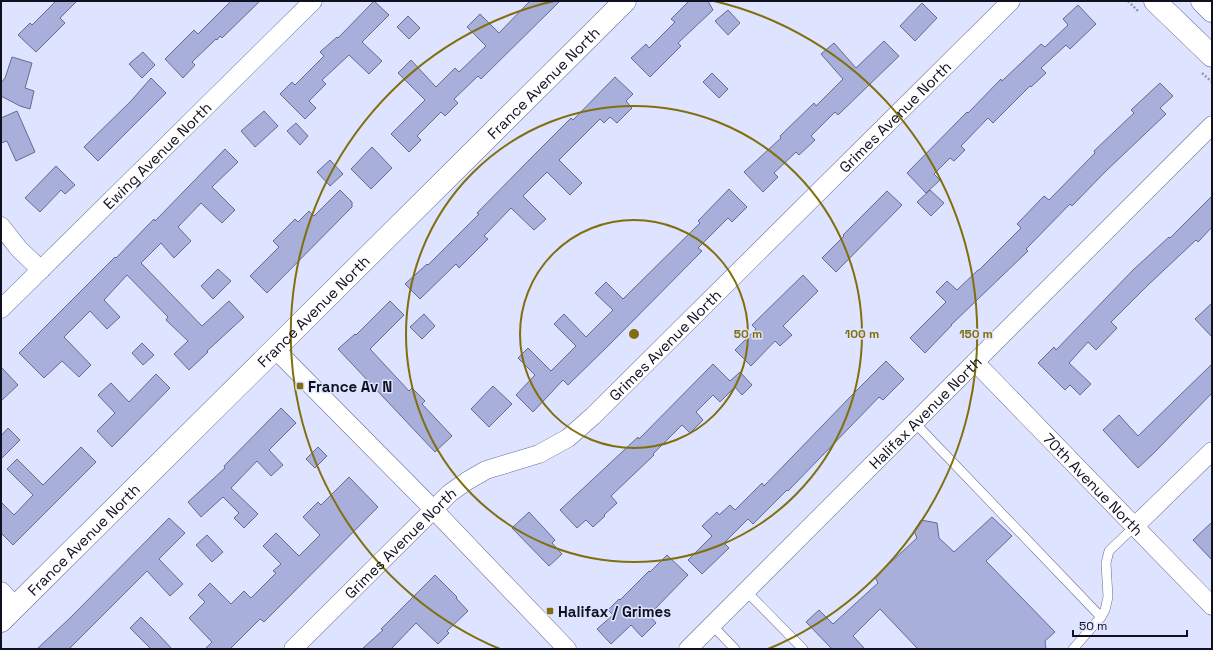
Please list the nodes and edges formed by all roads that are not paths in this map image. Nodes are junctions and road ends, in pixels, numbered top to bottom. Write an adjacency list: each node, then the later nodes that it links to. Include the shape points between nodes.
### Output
1 (313, 1): 10 (street, Ewing Avenue North)
2 (625, 1): 12 (street, France Avenue North)
3 (1011, 1): 16 (street, Grimes Avenue North, via 568,438 538,454 486,470 450,493)
4 (1155, 1): 7 (street)
5 (1202, 1): 6 (street)
6 (1212, 11)
7 (1212, 56)
8 (1212, 124): 13 (street, Halifax Avenue North)
9 (1, 226): 10 (street)
10 (40, 270): 11 (street, Ewing Avenue North)
11 (1, 309)
12 (276, 349): 16 (street); 20 (street, France Avenue North)
13 (975, 362): 14 (street, Halifax Avenue North); 17 (street, 70th Avenue North)
14 (914, 423): 18 (street, Halifax Avenue North); 21 (lane)
15 (1212, 451): 17 (street)
16 (434, 510): 23 (street, Grimes Avenue North); 24 (street)
17 (1134, 527): 19 (street, 70th Avenue North); 21 (lane, via 1109,551 1106,562 1108,597)
18 (746, 591): 22 (street, Halifax Avenue North); 27 (lane)
19 (1212, 606)
20 (6, 607)
21 (1101, 617): 28 (lane)
22 (712, 625): 25 (street, Halifax Avenue North); 26 (lane)
23 (293, 649)
24 (567, 649)
25 (688, 649)
26 (735, 649)
27 (803, 649)
28 (1073, 649)

